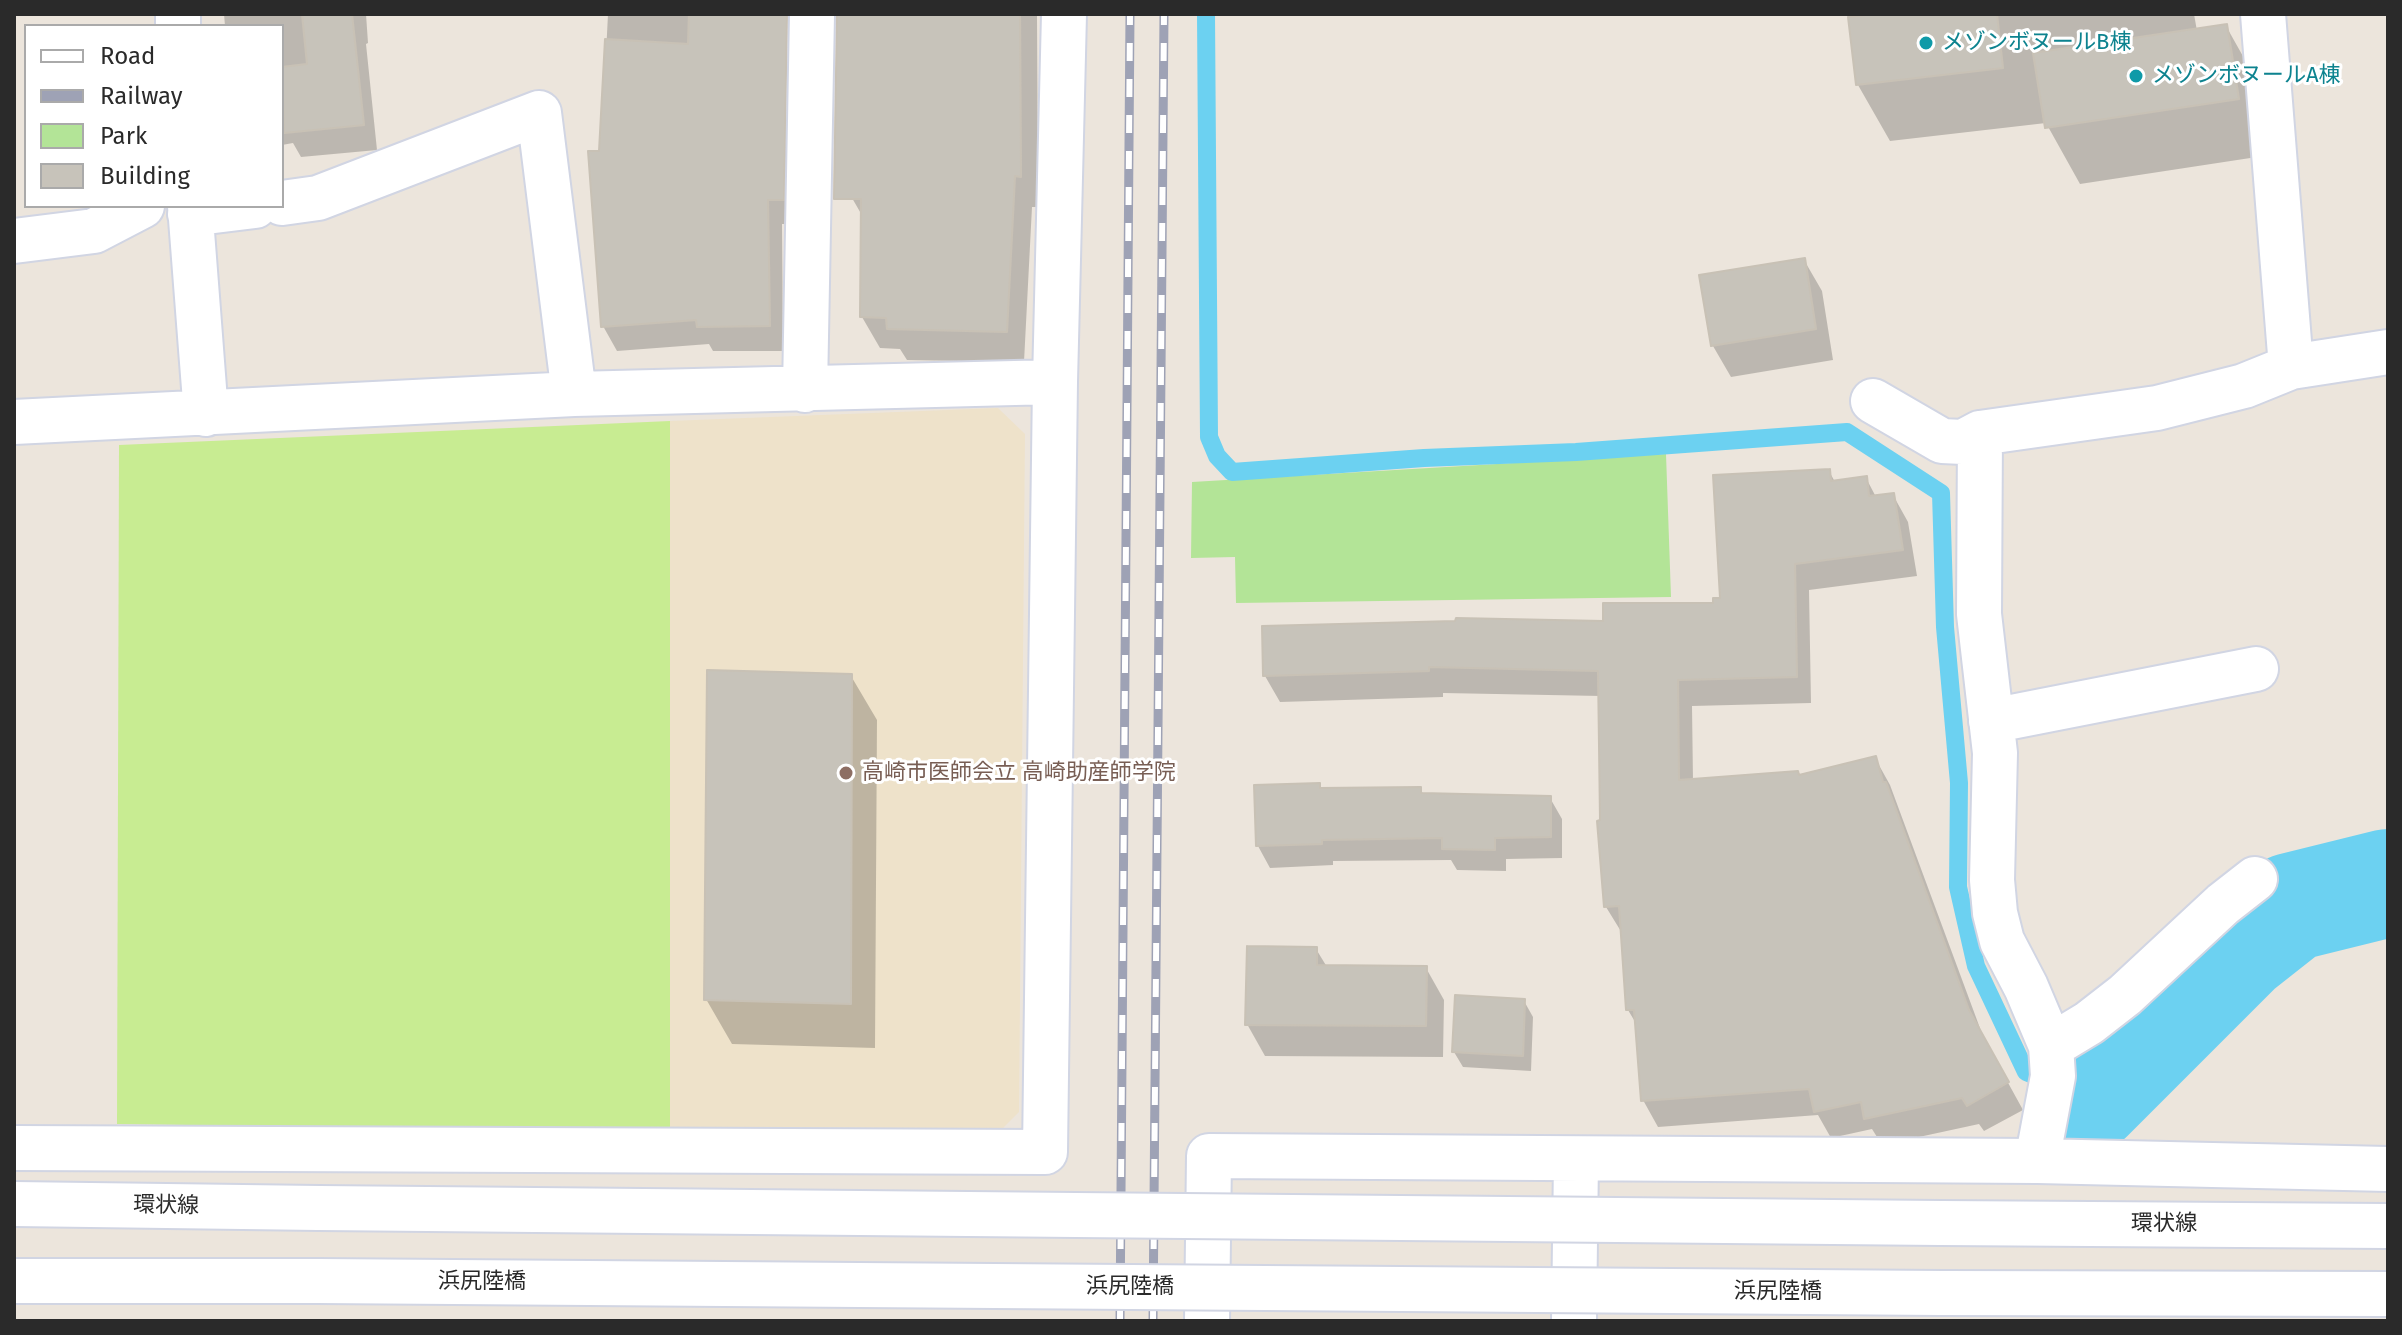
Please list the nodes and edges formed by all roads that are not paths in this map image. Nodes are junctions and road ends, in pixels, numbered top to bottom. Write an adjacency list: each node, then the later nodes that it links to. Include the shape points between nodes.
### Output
1 (812, 14): 12 (street)
2 (1064, 14): 11 (street)
3 (2263, 14): 10 (street)
4 (284, 203): 13 (street, via 318,198 539,113)
5 (138, 208): 8 (street, via 94,231)
6 (222, 208): 7 (street)
7 (190, 210): 15 (street)
8 (14, 241)
9 (2388, 352): 10 (street)
10 (2291, 367): 17 (street, via 2244,386 2157,408)
11 (1055, 382): 12 (street); 22 (street, via 1045,1152)
12 (805, 390): 13 (street)
13 (574, 394): 15 (street)
14 (1873, 401): 17 (street, via 1942,441 1963,442)
15 (206, 414): 16 (street)
16 (14, 422)
17 (1980, 433): 19 (street, via 1979,614)
18 (2256, 669): 19 (street)
19 (1991, 721): 21 (street, via 1995,913 2002,941)
20 (2255, 879): 21 (street, via 2125,995)
21 (2051, 1046): 24 (street, via 2053,1076)
22 (14, 1148)
23 (1576, 1159): 24 (street); 30 (street, via 1209,1156); 31 (street)
24 (2037, 1161): 25 (street)
25 (2388, 1169)
26 (14, 1204): 27 (street, 環状線, bridge)
27 (2388, 1226)
28 (14, 1281): 29 (street, 浜尻陸橋, bridge)
29 (2388, 1294)
30 (1207, 1321)
31 (1574, 1321)

